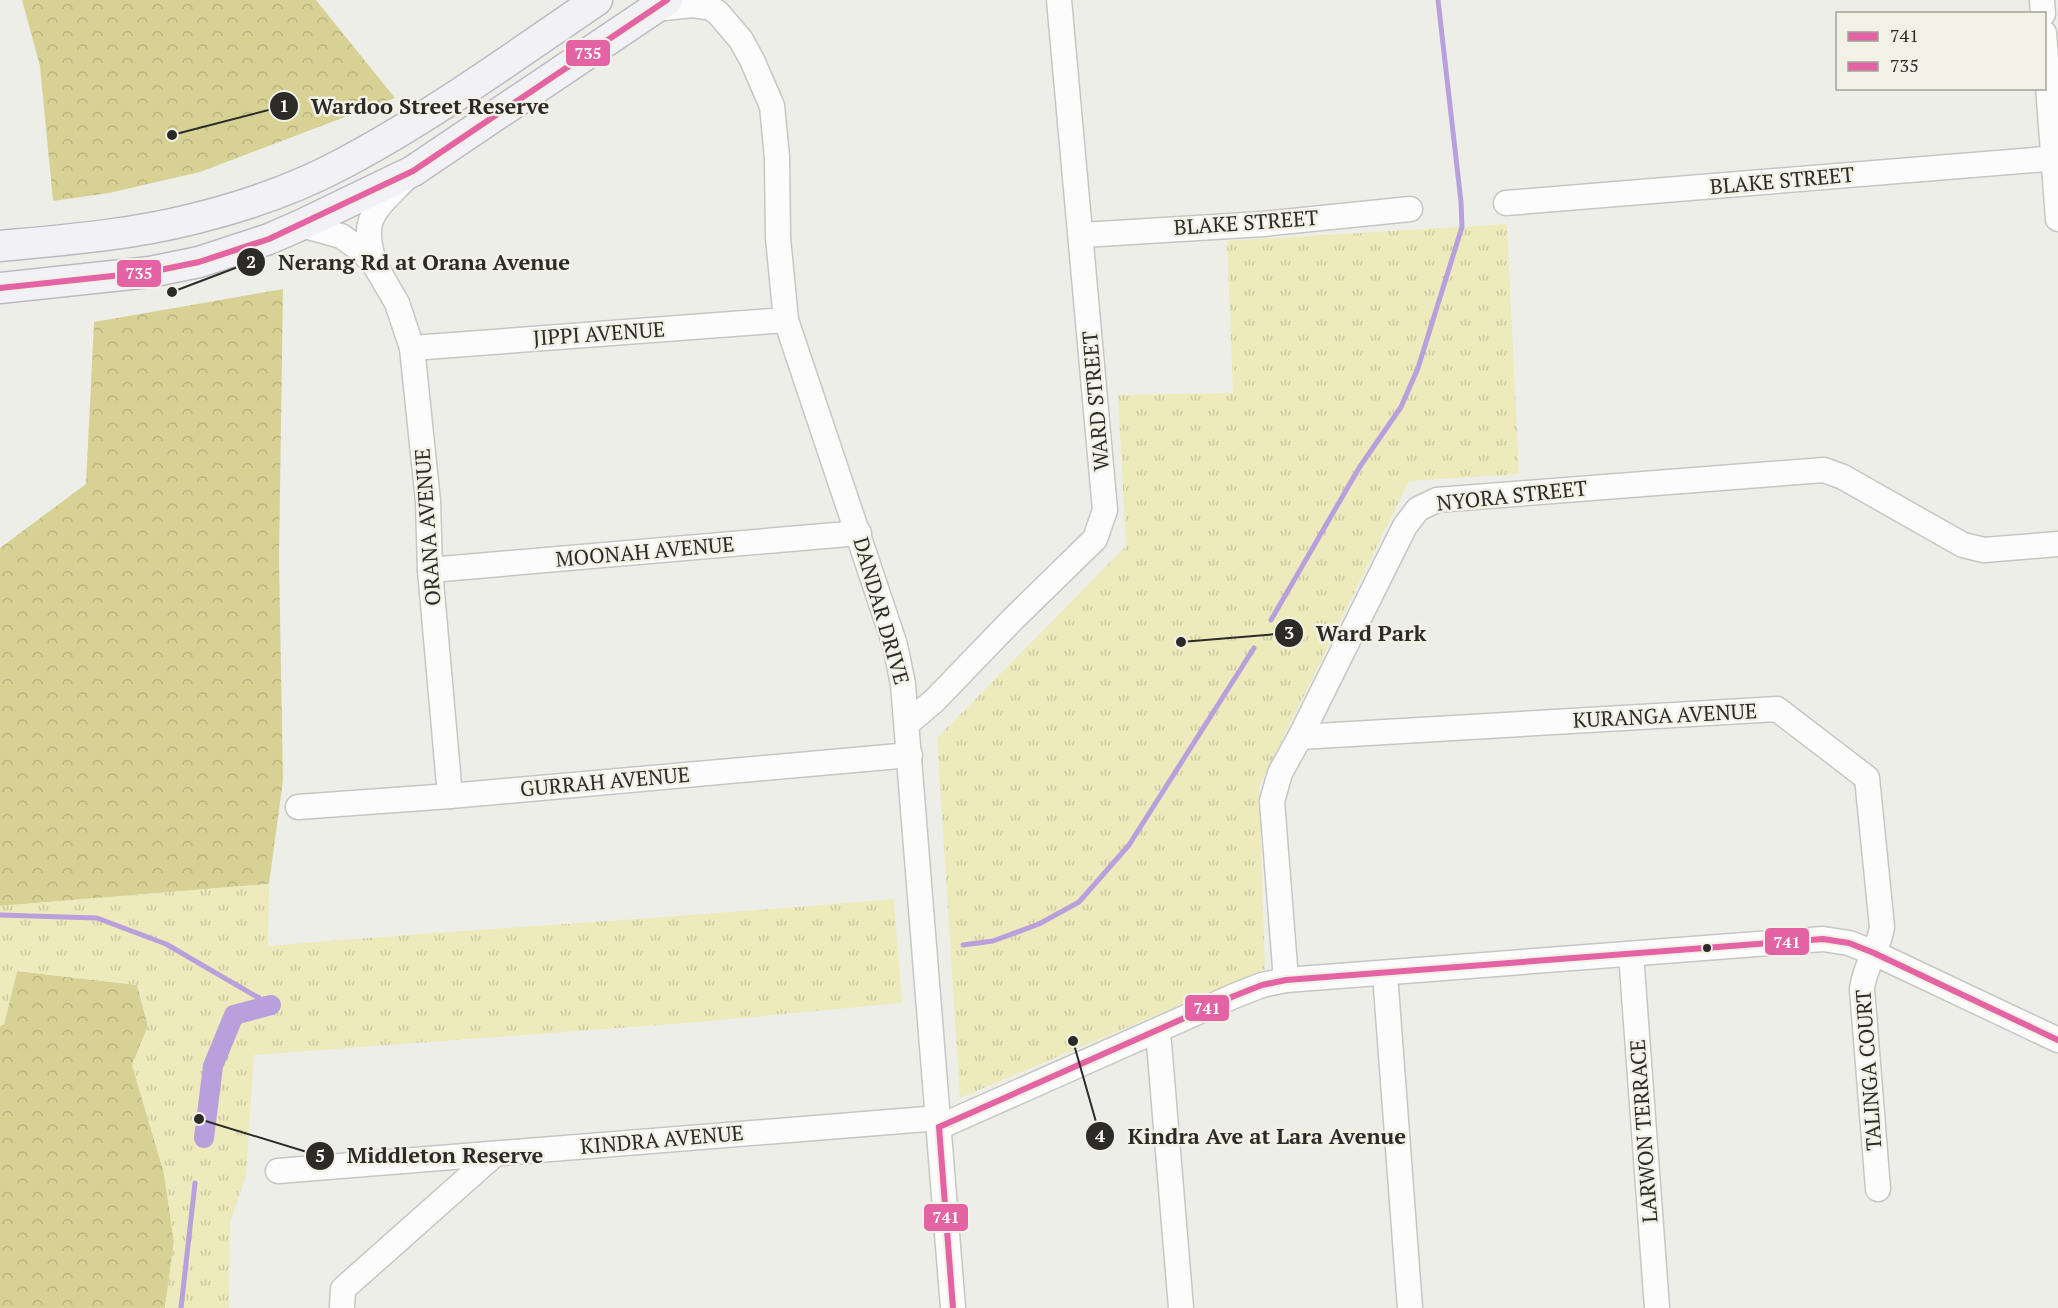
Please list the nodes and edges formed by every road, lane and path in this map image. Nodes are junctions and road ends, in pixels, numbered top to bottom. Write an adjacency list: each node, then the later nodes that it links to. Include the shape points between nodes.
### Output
1 (597, 0): 14 (main road, via 432,112 340,165 283,190 195,218 124,234)
2 (730, 0): 5 (street, DANDAR DRIVE)
3 (1059, 0): 13 (street, WARD STREET)
4 (661, 4): 5 (street, DANDAR DRIVE, via 711,8); 8 (main road)
5 (741, 40): 17 (street, DANDAR DRIVE, via 772,106)
6 (2046, 54): 7 (street)
7 (2056, 158): 9 (street, BLAKE STREET); 11 (street)
8 (413, 171): 12 (main road); 15 (street, ORANA AVENUE, via 369,221 369,245)
9 (1506, 203)
10 (1410, 209): 13 (street, BLAKE STREET, via 1263,224)
11 (2058, 219)
12 (301, 225): 15 (street, ORANA AVENUE, via 346,239); 16 (main road, via 199,262 150,272)
13 (1082, 235): 22 (street, WARD STREET, via 1105,510 1095,539)
14 (0, 246)
15 (376, 267): 18 (street, ORANA AVENUE, via 397,303)
16 (0, 288)
17 (786, 320): 18 (street, JIPPI AVENUE); 19 (street, DANDAR DRIVE)
18 (412, 348): 21 (street, ORANA AVENUE, via 428,501)
19 (859, 533): 21 (street, MOONAH AVENUE); 22 (street, DANDAR DRIVE, via 895,645)
20 (2058, 544): 23 (street, NYORA STREET, via 1984,550 1963,545 1824,470 1437,500 1418,509 1405,526)
21 (430, 570): 25 (street, ORANA AVENUE)
22 (908, 723): 24 (street, DANDAR DRIVE)
23 (1300, 737): 27 (street, KURANGA AVENUE, via 1777,710 1867,778 1882,927); 30 (street, NYORA STREET, via 1280,773 1272,801)
24 (910, 756): 25 (street, GURRAH AVENUE); 33 (street, DANDAR DRIVE)
25 (450, 796): 26 (street, GURRAH AVENUE)
26 (298, 807)
27 (1874, 953): 28 (street, KINDRA AVENUE, via 1838,940 1823,939); 32 (street, KINDRA AVENUE); 36 (street, TALINGA COURT, via 1862,989)
28 (1631, 954): 29 (street, KINDRA AVENUE); 41 (street, LARWON TERRACE)
29 (1385, 974): 30 (street, KINDRA AVENUE); 40 (street)
30 (1286, 980): 31 (street, KINDRA AVENUE, via 1262,984)
31 (1158, 1031): 33 (street, KINDRA AVENUE); 39 (street)
32 (2058, 1040)
33 (939, 1122): 34 (street, KINDRA AVENUE); 38 (street, DANDAR DRIVE)
34 (495, 1154): 35 (street, KINDRA AVENUE); 37 (street, via 344,1289)
35 (278, 1171)
36 (1878, 1189)
37 (342, 1308)
38 (953, 1308)
39 (1181, 1308)
40 (1410, 1308)
41 (1657, 1308)

